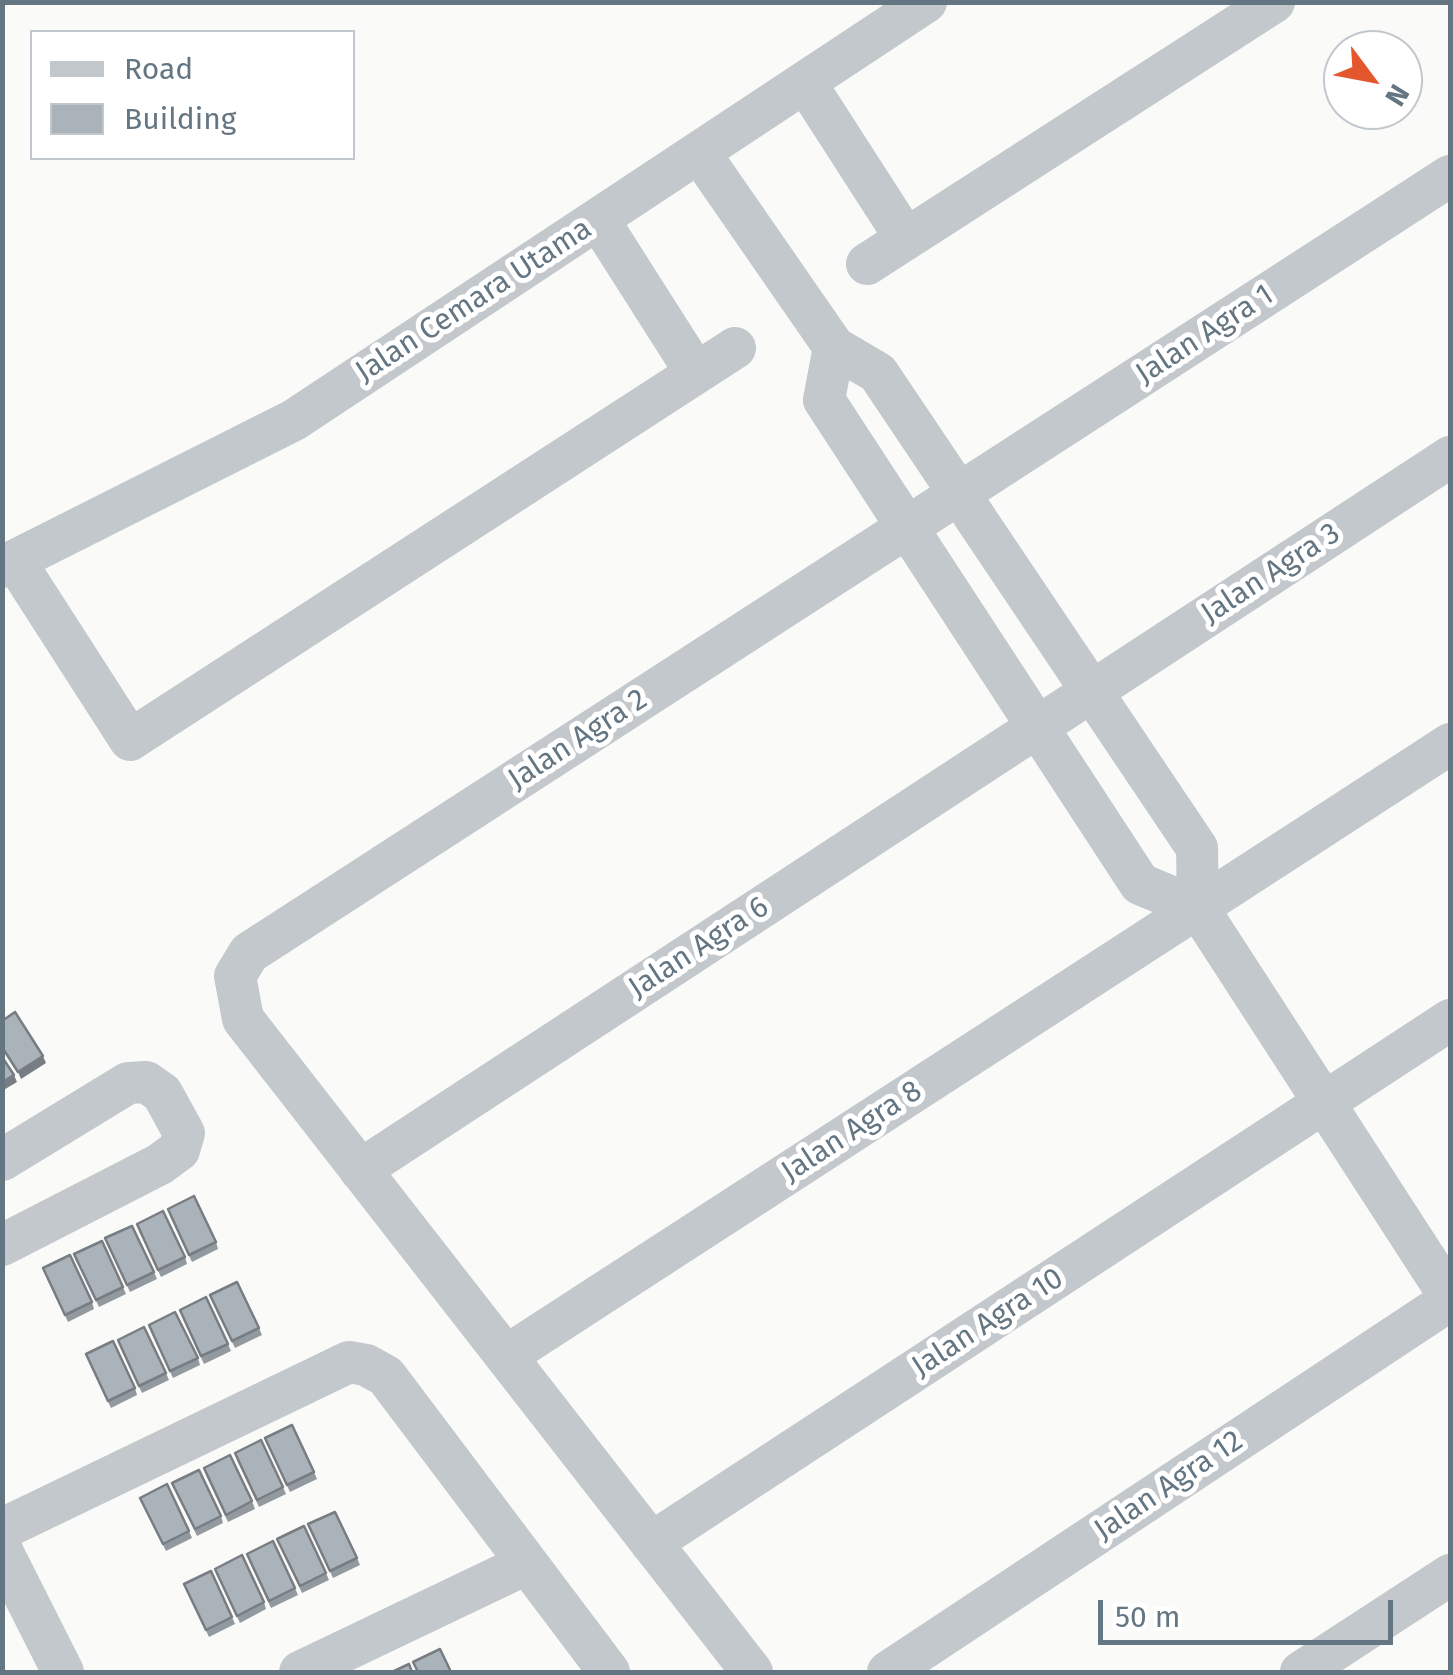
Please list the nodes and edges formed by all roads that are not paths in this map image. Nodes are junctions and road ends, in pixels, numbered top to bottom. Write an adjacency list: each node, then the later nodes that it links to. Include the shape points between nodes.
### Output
1 (926, 2): 3 (street, Jalan Cemara Utama)
2 (1274, 2): 7 (street)
3 (805, 82): 4 (street, Jalan Cemara Utama); 7 (street)
4 (699, 152): 6 (street, Jalan Cemara Utama); 9 (street)
5 (1450, 176): 13 (street, Jalan Agra 1)
6 (598, 219): 11 (street); 15 (street, Jalan Cemara Utama, via 294,420)
7 (906, 239): 8 (street)
8 (867, 264)
9 (834, 347): 13 (street, via 878,372); 14 (street, via 824,400)
10 (735, 348): 11 (street)
11 (696, 374): 15 (street, via 130,740)
12 (1450, 457): 16 (street, Jalan Agra 3)
13 (959, 494): 14 (street, Jalan Agra 1); 16 (street)
14 (907, 528): 17 (street); 23 (street, Jalan Agra 2, via 249,953 235,976 243,1020)
15 (9, 564)
16 (1092, 692): 17 (street, Jalan Agra 3); 19 (street, via 1196,848)
17 (1038, 727): 19 (street, via 1140,884); 23 (street, Jalan Agra 6)
18 (1450, 744): 19 (street, Jalan Agra 8)
19 (1198, 908): 21 (street); 26 (street, Jalan Agra 8)
20 (1450, 1020): 21 (street, Jalan Agra 10)
21 (1324, 1103): 25 (street); 28 (street, Jalan Agra 10)
22 (2, 1160): 24 (street, via 128,1083 146,1082 162,1093 184,1133 179,1150 160,1164)
23 (360, 1170): 26 (street)
24 (2, 1245)
25 (1450, 1299): 36 (street, Jalan Agra 12)
26 (506, 1356): 28 (street)
27 (2, 1529): 30 (street, via 349,1362 386,1376)
28 (652, 1544): 35 (street)
29 (2, 1552): 32 (street)
30 (524, 1565): 33 (street); 34 (street)
31 (1450, 1575): 37 (street)
32 (63, 1672)
33 (300, 1672)
34 (609, 1672)
35 (752, 1672)
36 (888, 1672)
37 (1301, 1672)

